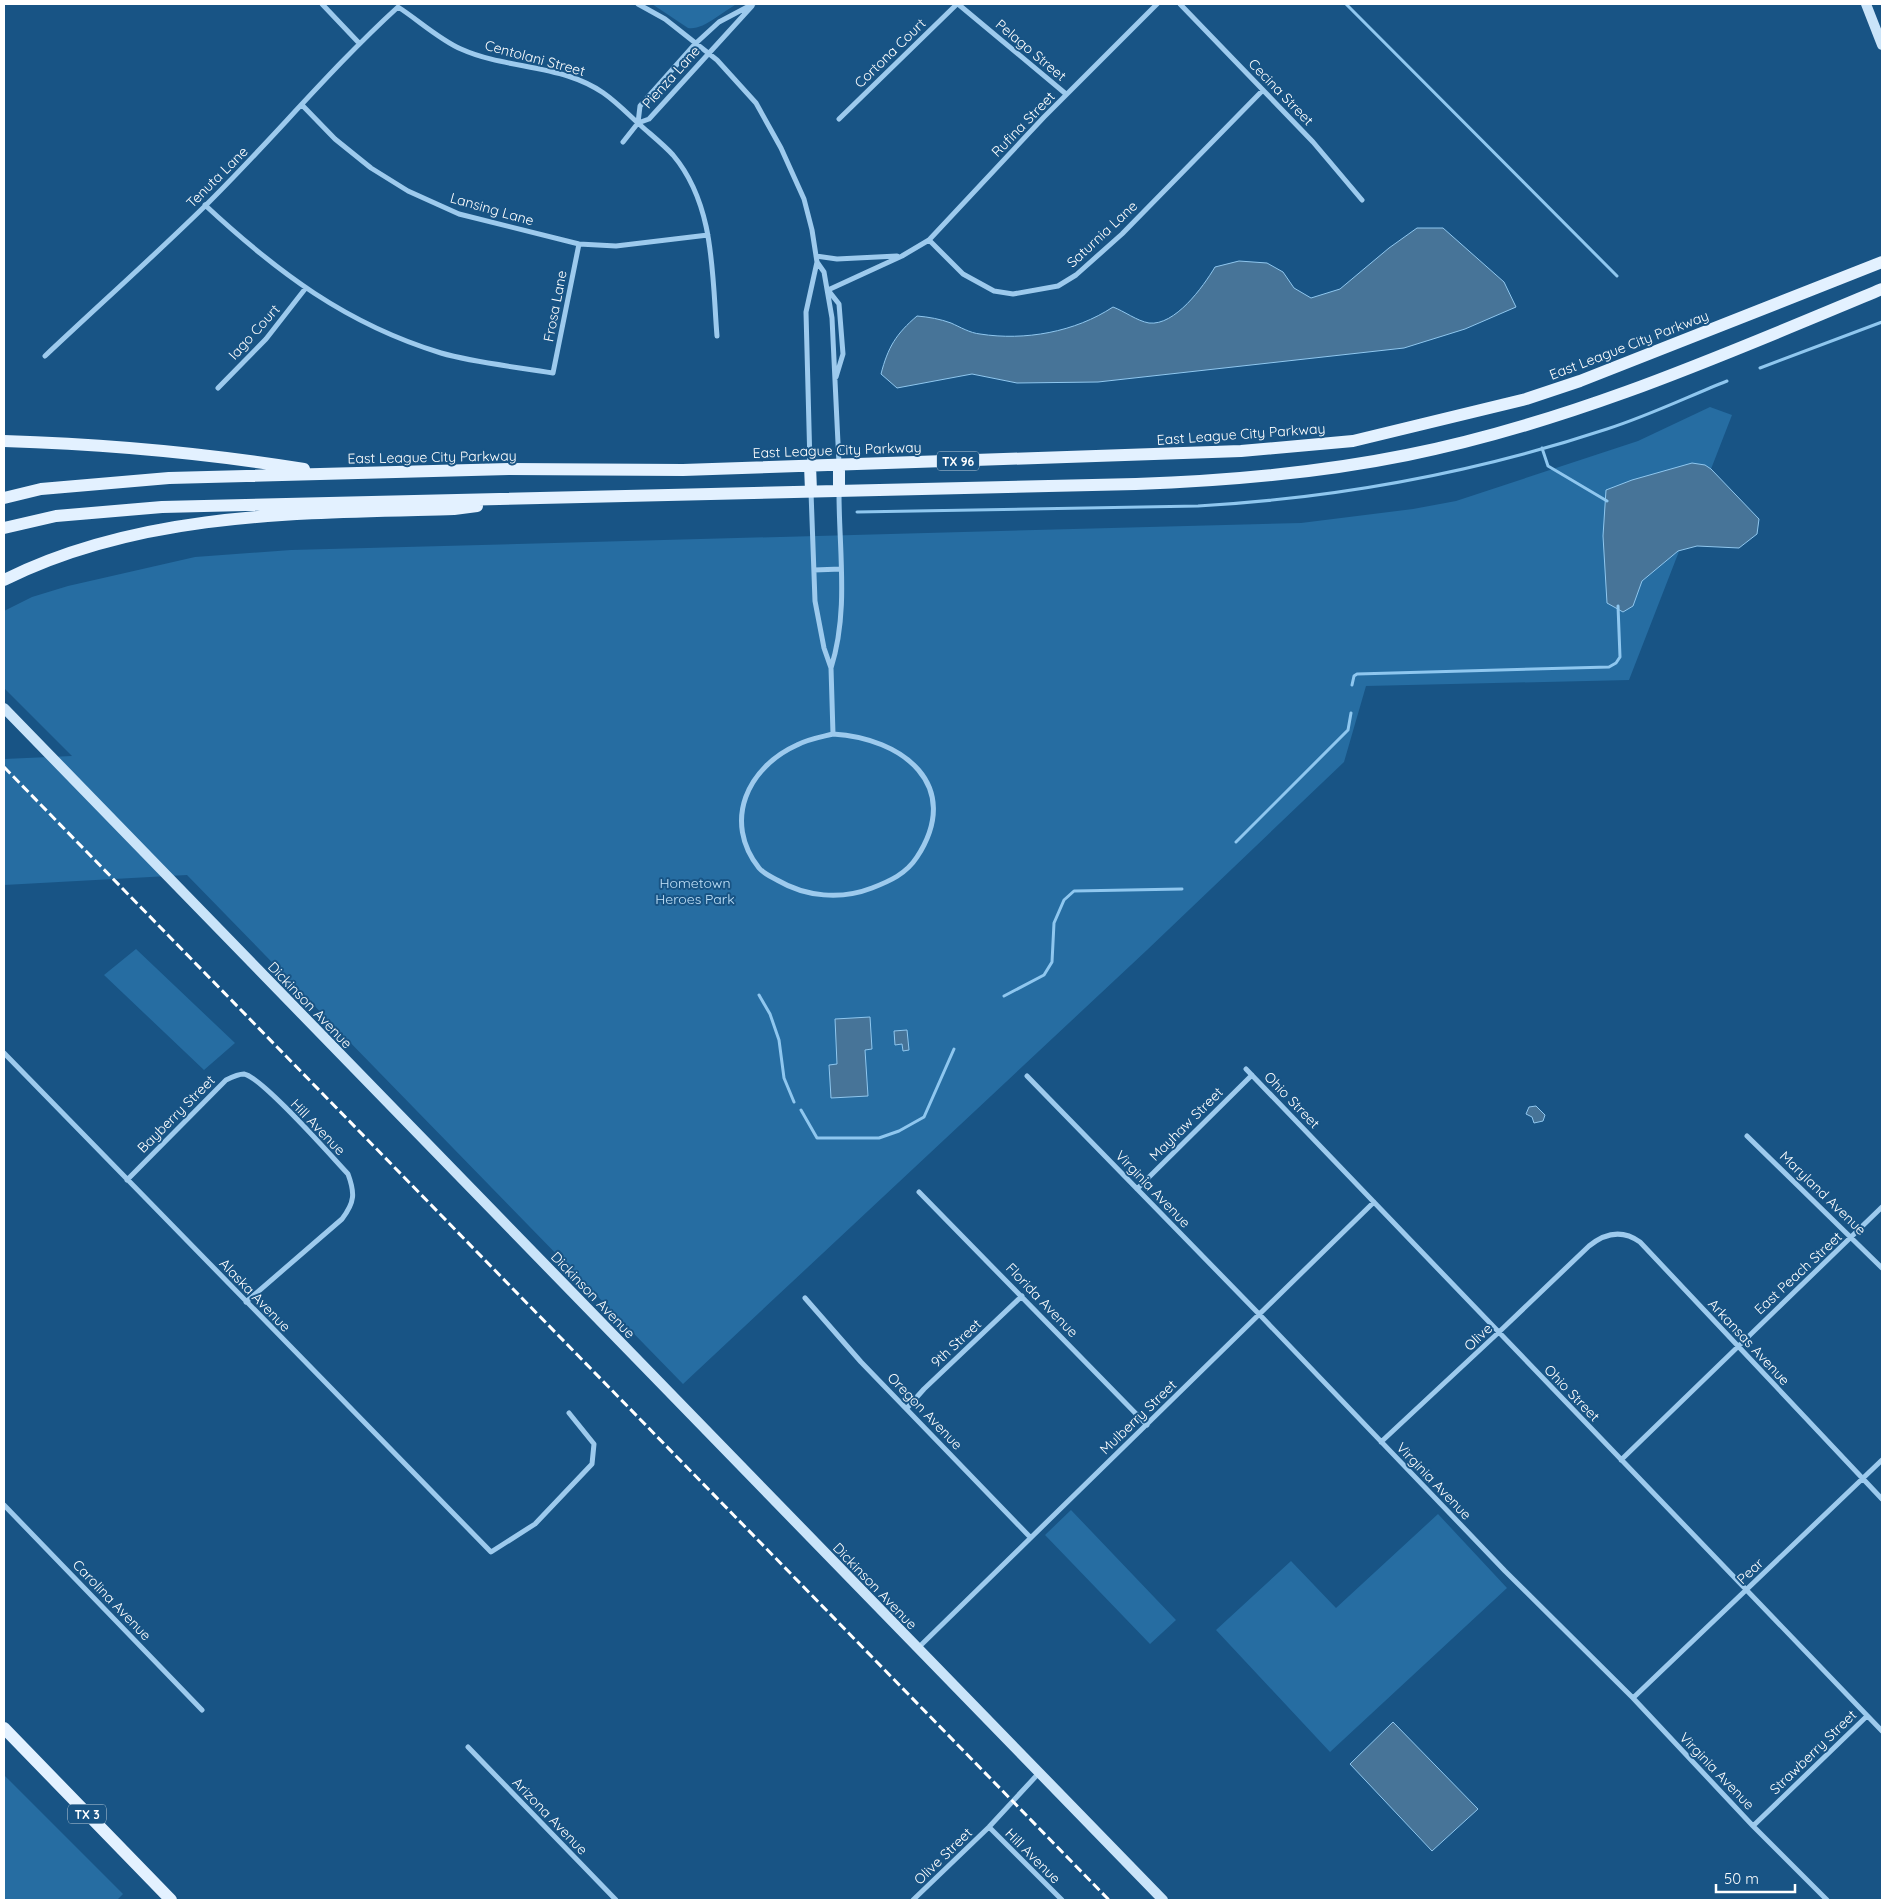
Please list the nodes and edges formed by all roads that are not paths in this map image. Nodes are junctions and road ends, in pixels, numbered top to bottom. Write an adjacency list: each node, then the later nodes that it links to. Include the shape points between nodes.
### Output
1 (322, 4): 9 (street)
2 (638, 4): 10 (street, via 665,19)
3 (753, 4): 10 (street, Pienza Lane, via 718,22); 12 (street, Pienza Lane)
4 (957, 4): 14 (street, Pelago Street); 16 (street, Cortona Court)
5 (1158, 4): 14 (street, Rufina Street)
6 (1180, 4): 13 (street, Cecina Street)
7 (1866, 4): 11 (street)
8 (398, 7): 9 (street, Tenuta Lane); 17 (street, Centolani Street, via 460,49 589,84 616,100)
9 (359, 43): 15 (street, Tenuta Lane)
10 (695, 44): 12 (street); 17 (street, Pienza Lane, via 640,106)
11 (1882, 45)
12 (707, 54): 17 (street, Pienza Lane, via 650,118); 25 (street, via 717,60 756,103 781,148 804,199)
13 (1263, 90): 19 (street, Cecina Street); 22 (street, Saturnia Lane, via 1122,234 1076,275 1058,286 1014,294 994,291 963,274)
14 (1066, 94): 22 (street, Rufina Street)
15 (302, 105): 20 (street, Tenuta Lane); 23 (street, Lansing Lane, via 335,139 372,168 408,190 459,214)
16 (839, 118)
17 (638, 123): 18 (street); 21 (street, Centolani Street, via 672,155 686,174 702,207)
18 (623, 142)
19 (1362, 200)
20 (206, 205): 27 (street, via 253,250); 33 (street, Tenuta Lane)
21 (708, 235): 23 (street, Lansing Lane, via 616,246); 32 (street, Centolani Street)
22 (929, 240): 24 (street, Rufina Street)
23 (579, 244): 27 (street, Frosa Lane, via 553,373 442,353 366,324)
24 (902, 256): 25 (street, Rufina Street); 29 (street, Rufina Street)
25 (816, 259): 29 (street, via 824,272); 37 (street, via 806,312)
26 (1882, 262): 38 (main road, East League City Parkway / TX 96, via 1580,381 1526,399 1354,441 1241,451)
27 (305, 289): 35 (street, Iago Court, via 266,339)
28 (1882, 289): 31 (main road, TX 96)
29 (828, 290): 34 (street); 34 (street, via 839,304 843,354)
30 (1882, 298): 31 (main road)
31 (1842, 306): 40 (main road, TX 96, via 1556,416 1408,455 1232,480)
32 (717, 336)
33 (45, 356)
34 (836, 377): 38 (street)
35 (218, 388)
36 (4, 441): 39 (main road, via 229,457)
37 (810, 465): 38 (main road, East League City Parkway / TX 96); 39 (main road, East League City Parkway / TX 96, via 683,470 509,469); 41 (main road)
38 (839, 465): 40 (main road)
39 (336, 474): 42 (main road, East League City Parkway / TX 96, via 169,478 41,489)
40 (839, 490): 41 (main road, TX 96); 45 (street)
41 (811, 491): 43 (main road, TX 96); 46 (street)
42 (4, 498)
43 (529, 498): 44 (main road, TX 96, via 162,507 56,516); 47 (main road, via 454,509 294,514 187,526 90,546)
44 (4, 528)
45 (841, 568): 46 (street); 48 (street, via 842,620)
46 (814, 570): 48 (street, via 818,620)
47 (4, 580)
48 (831, 668): 50 (street)
49 (4, 708): 82 (street, Dickinson Avenue)
50 (833, 734): 50 (street, via 798,744 768,762 746,793 741,819 745,842 760,869 790,888 832,895 866,890 896,878 909,868 928,838 934,805 922,776 902,755 874,741)
51 (4, 1054): 57 (street, Alaska Avenue)
52 (1246, 1069): 54 (street, Ohio Street)
53 (246, 1074): 57 (street, Bayberry Street, via 226,1080); 67 (street, Hill Avenue, via 266,1088 348,1174 354,1189 350,1207 342,1219)
54 (1252, 1075): 58 (street, Mayhaw Street); 60 (street, Ohio Street)
55 (1027, 1076): 58 (street, Virginia Avenue)
56 (1747, 1136): 62 (street, Maryland Avenue)
57 (127, 1180): 67 (street, Alaska Avenue)
58 (1137, 1189): 68 (street, Virginia Avenue)
59 (919, 1192): 65 (street, Florida Avenue)
60 (1374, 1202): 68 (street, Mulberry Street); 69 (street, Ohio Street)
61 (1882, 1207): 62 (street, East Peach Street)
62 (1852, 1237): 64 (street, Maryland Avenue); 70 (street, East Peach Street)
63 (1589, 1246): 69 (street, Olive); 70 (street, Arkansas Avenue, via 1612,1234 1634,1238)
64 (1882, 1268)
65 (1022, 1296): 71 (street, 9th Street); 73 (street, Florida Avenue)
66 (805, 1298): 71 (street, Oregon Avenue)
67 (246, 1302): 72 (street, Alaska Avenue, via 491,1552 535,1524 592,1464 594,1444)
68 (1259, 1314): 73 (street, Mulberry Street); 74 (street, Virginia Avenue)
69 (1499, 1332): 74 (street, Olive); 75 (street, Ohio Street)
70 (1737, 1346): 75 (street, East Peach Street); 77 (street, Arkansas Avenue)
71 (907, 1408): 80 (street, Oregon Avenue)
72 (568, 1413)
73 (1147, 1425): 80 (street, Mulberry Street)
74 (1381, 1442): 83 (street, Virginia Avenue)
75 (1621, 1460): 81 (street, Ohio Street)
76 (1882, 1460): 77 (street, Pear)
77 (1863, 1479): 78 (street, Arkansas Avenue); 81 (street, Pear)
78 (1882, 1498)
79 (4, 1505): 84 (street, Carolina Avenue)
80 (1030, 1536): 82 (street, Mulberry Street)
81 (1746, 1590): 83 (street, Pear); 85 (street, Ohio Street)
82 (917, 1649): 89 (street, Dickinson Avenue)
83 (1633, 1698): 90 (street, Virginia Avenue)
84 (202, 1710)
85 (1867, 1716): 87 (street, Ohio Street); 90 (street, Strawberry Street)
86 (4, 1728): 92 (main road, TX 3)
87 (1882, 1731)
88 (468, 1747): 93 (street, Arizona Avenue)
89 (1038, 1774): 91 (street, Olive Street); 96 (street, Dickinson Avenue)
90 (1753, 1826): 97 (street, Virginia Avenue)
91 (988, 1827): 94 (street, Olive Street); 95 (street, Hill Avenue)
92 (171, 1900)
93 (616, 1900)
94 (913, 1900)
95 (1062, 1900)
96 (1163, 1900)
97 (1827, 1900)

